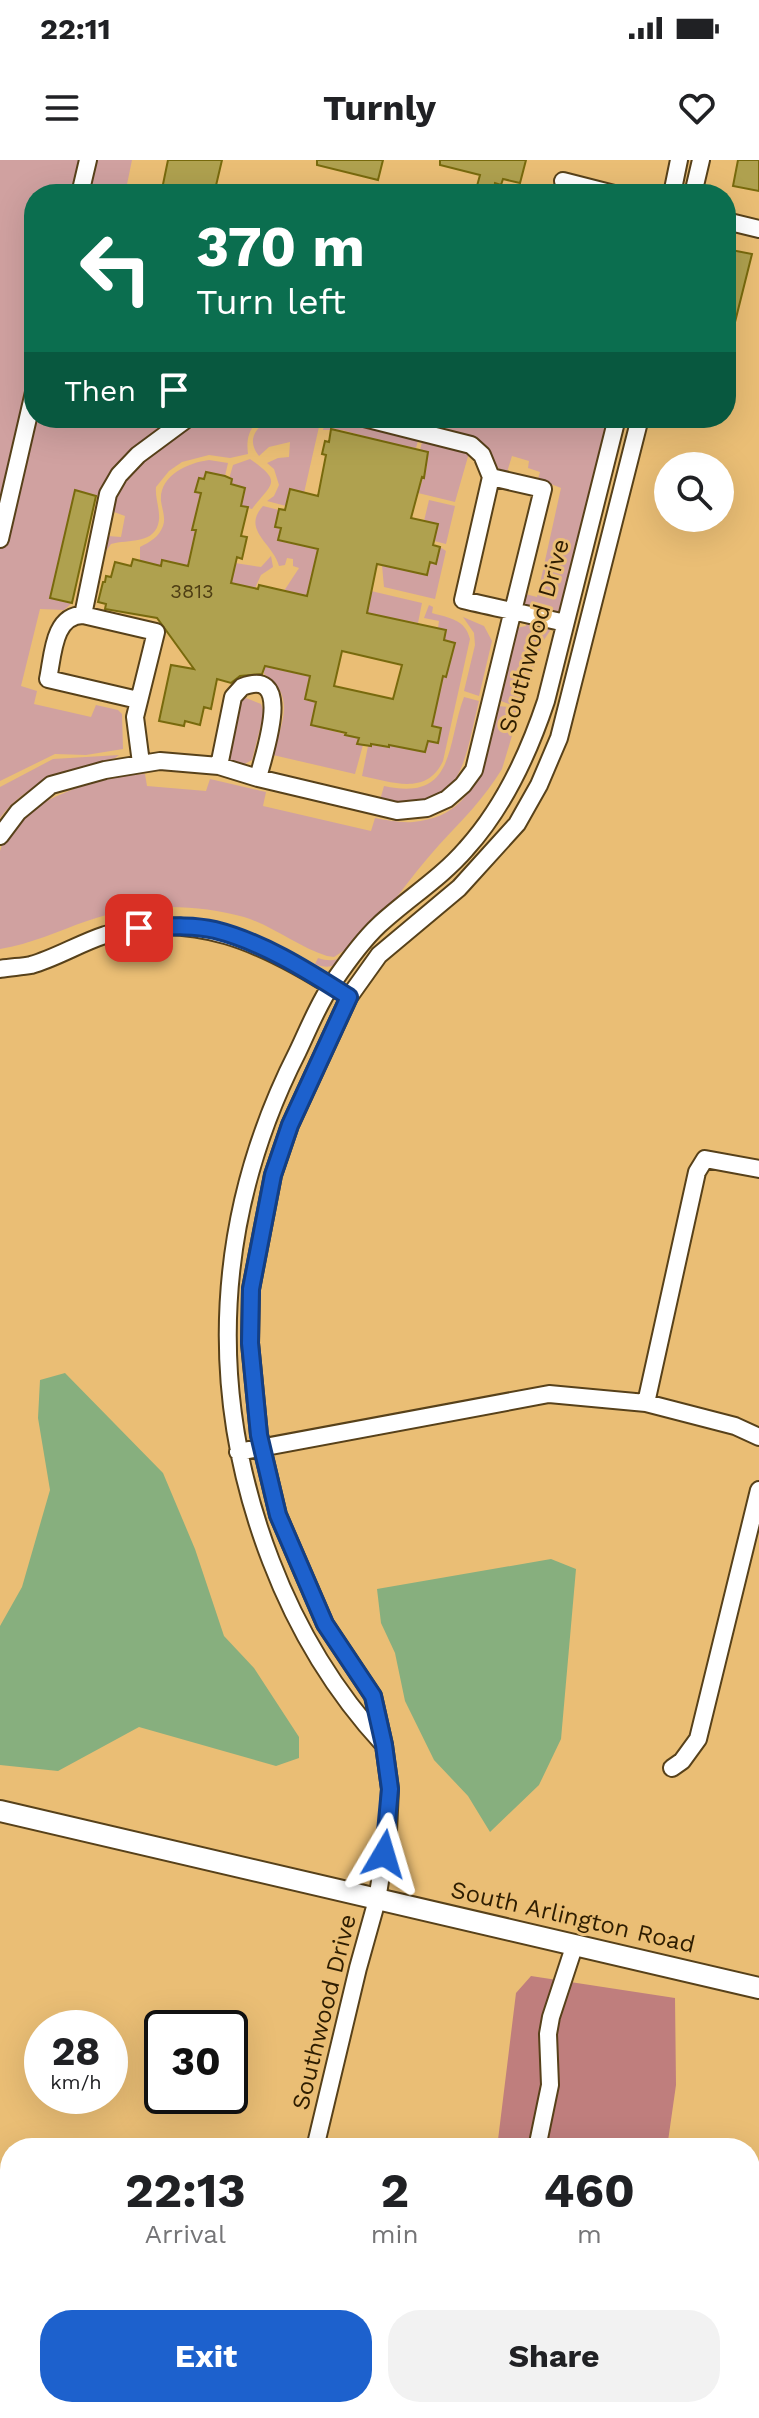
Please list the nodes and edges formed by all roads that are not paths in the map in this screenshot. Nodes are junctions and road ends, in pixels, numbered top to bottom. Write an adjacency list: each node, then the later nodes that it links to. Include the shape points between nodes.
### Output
1 (88, 160): 5 (street)
2 (679, 160): 7 (street)
3 (701, 160): 8 (street)
4 (563, 181): 6 (street)
5 (82, 184)
6 (575, 184)
7 (674, 184)
8 (695, 184)
9 (736, 223): 10 (street)
10 (759, 229)
11 (26, 428): 17 (street)
12 (174, 428): 19 (street, via 138,455 108,494)
13 (404, 428): 16 (street, via 471,445 482,455)
14 (614, 428): 20 (street, Southwood Drive)
15 (637, 428): 28 (street, Southwood Drive, via 559,738 539,785 492,854 379,955)
16 (491, 477): 18 (street, via 463,600); 18 (street, via 543,489)
17 (0, 539)
18 (513, 611): 20 (street); 24 (street, via 474,770 447,799 427,808 397,811)
19 (83, 615): 21 (street, via 156,632); 21 (street, via 71,616 60,626 48,679)
20 (565, 623): 27 (street, Southwood Drive, via 534,736 497,810 465,851 377,927)
21 (138, 700): 22 (street, via 135,723)
22 (141, 763): 23 (street); 25 (street, via 51,785 18,812)
23 (219, 766): 24 (street); 24 (street, via 233,697 242,687 260,685 271,692 275,705)
24 (258, 778)
25 (0, 836)
26 (0, 969): 27 (street, via 31,965 105,935 184,926 249,943)
27 (331, 986): 28 (street); 33 (street, Southwood Drive, via 263,1128 238,1219 226,1315)
28 (349, 997): 32 (street, Southwood Drive, via 273,1175 251,1289 250,1343)
29 (759, 1169): 30 (street, via 705,1159 697,1172)
30 (646, 1403): 31 (street); 32 (street, via 549,1394)
31 (759, 1437)
32 (262, 1447): 33 (street); 35 (street, Southwood Drive, via 278,1515 325,1624 373,1696)
33 (238, 1452): 35 (street, Southwood Drive, via 254,1518 289,1606 353,1712)
34 (759, 1490): 36 (street, via 698,1739)
35 (384, 1745): 38 (street, Southwood Drive, via 390,1789)
36 (672, 1768)
37 (0, 1811): 38 (main road, South Arlington Road)
38 (377, 1900): 39 (main road, South Arlington Road); 41 (street, Southwood Drive)
39 (575, 1944): 40 (main road, South Arlington Road); 42 (street, via 551,2017 550,2085)
40 (759, 1988)
41 (318, 2138)
42 (539, 2138)

